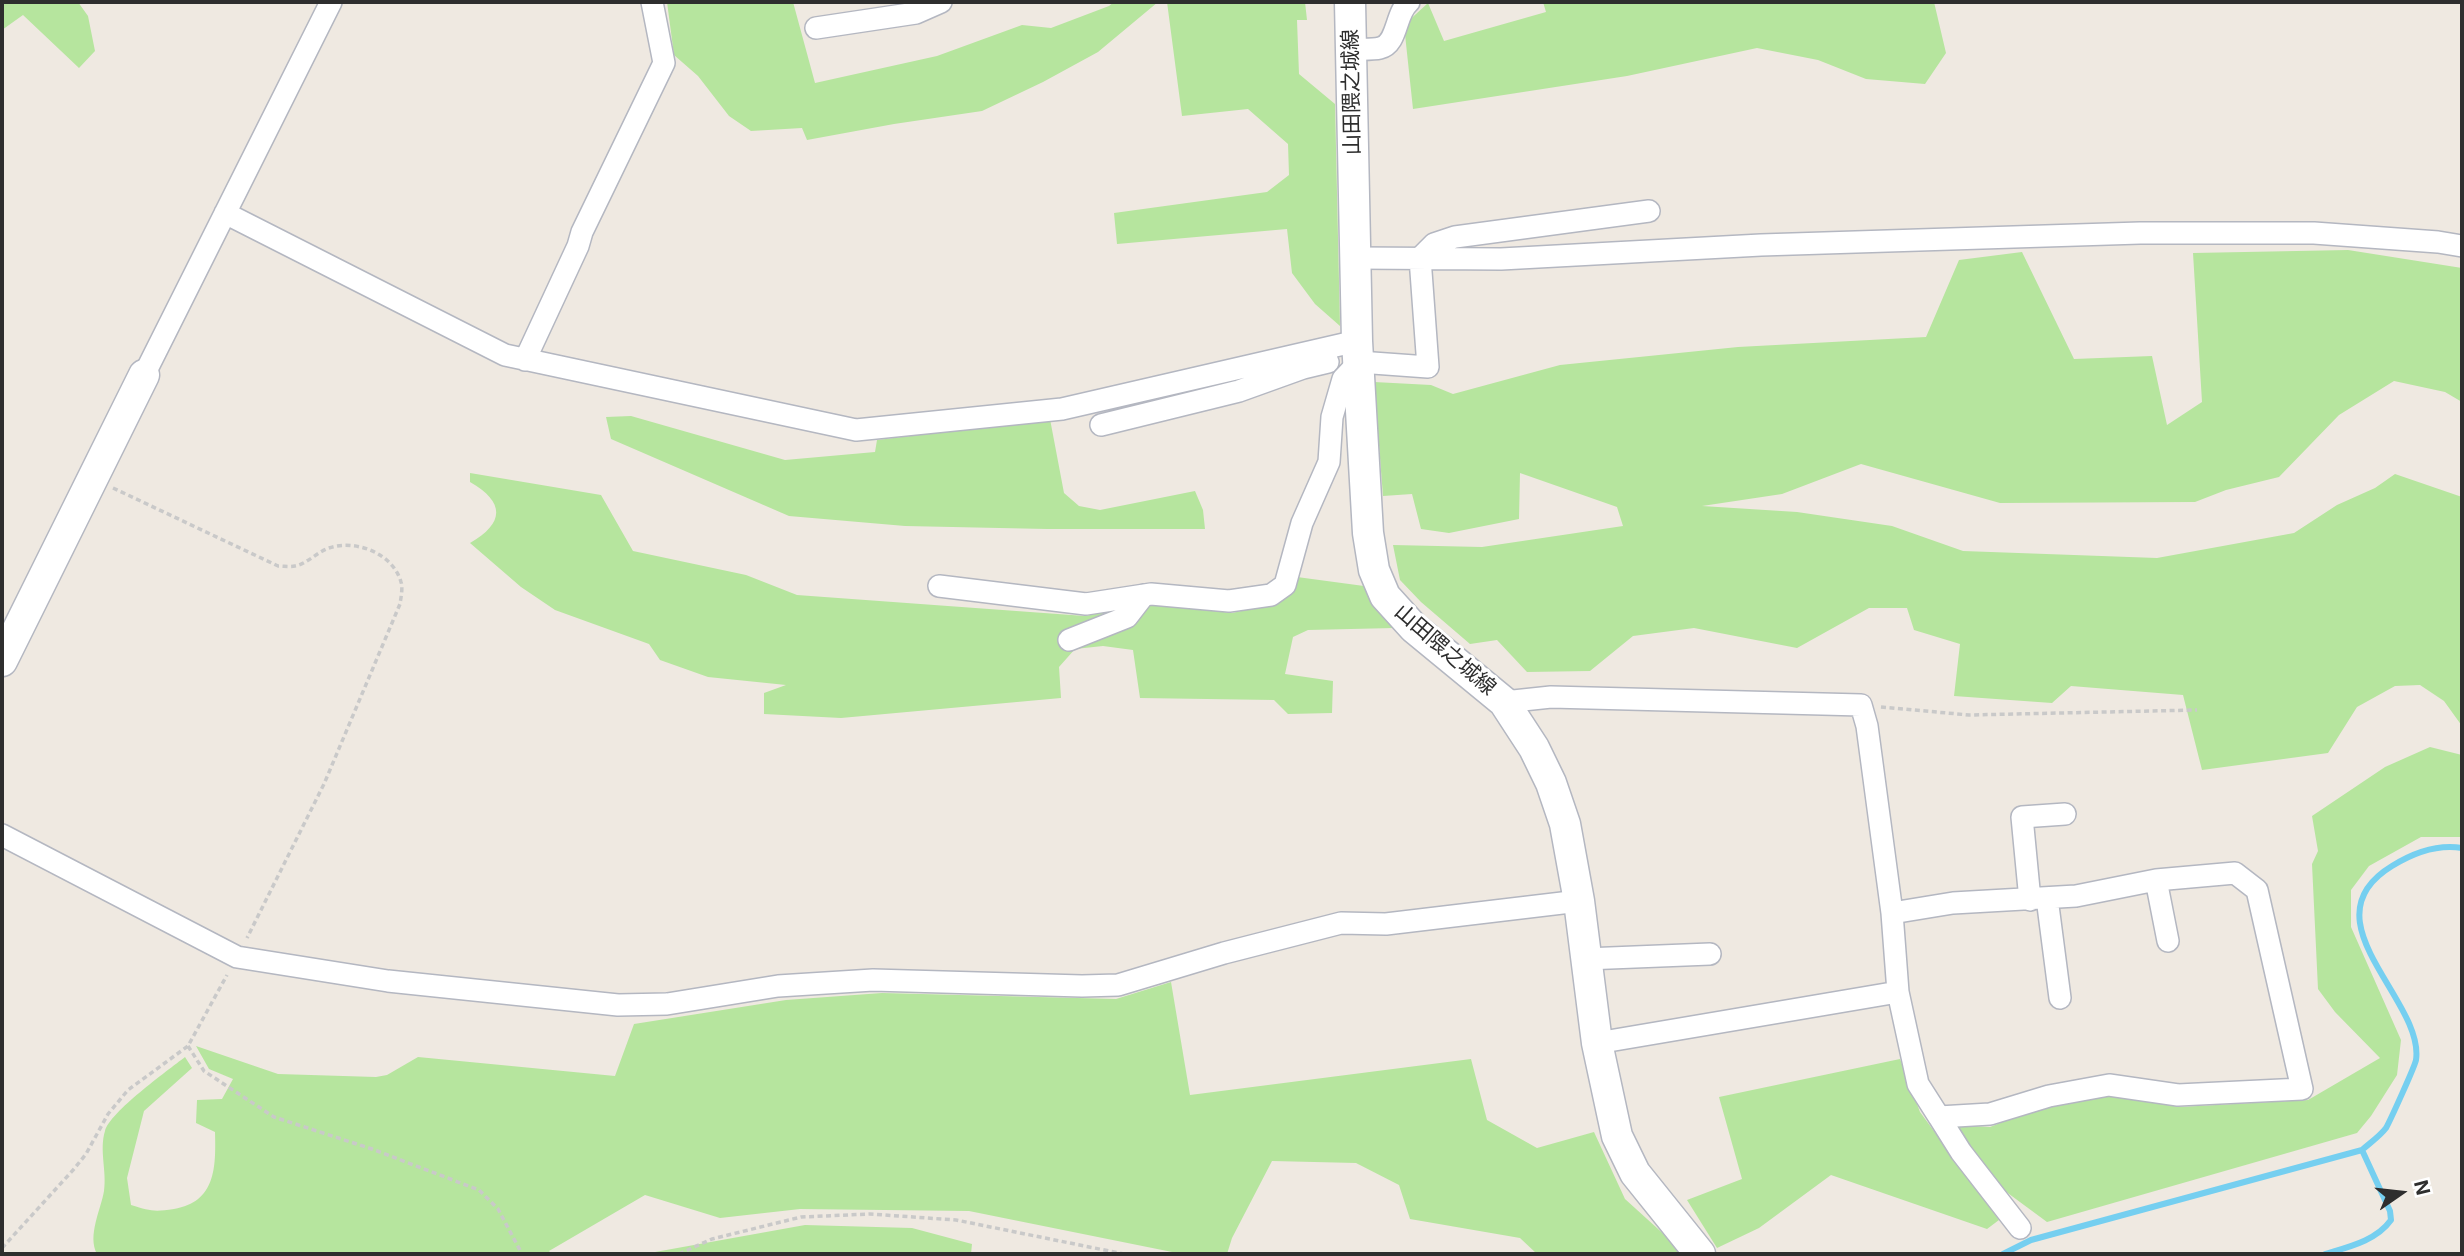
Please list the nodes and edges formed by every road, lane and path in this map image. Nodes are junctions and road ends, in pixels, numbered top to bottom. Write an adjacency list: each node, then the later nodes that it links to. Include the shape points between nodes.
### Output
1 (331, 2): 9 (street)
2 (652, 2): 14 (street, via 664,63)
3 (941, 2): 6 (street, via 916,13)
4 (1350, 2): 7 (main road, 山田隈之城線)
5 (1409, 2): 7 (street, via 1403,6 1391,42 1381,48)
6 (816, 28)
7 (1350, 49): 11 (main road, 山田隈之城線)
8 (1649, 211): 12 (street, via 1455,237 1434,244)
9 (225, 213): 14 (street, via 505,355); 15 (street)
10 (2462, 246): 12 (street, via 2314,233 2140,233 1501,259)
11 (1357, 258): 12 (street); 13 (main road, 山田隈之城線)
12 (1420, 258): 13 (street, via 1428,367)
13 (1358, 352): 14 (street, via 1062,409 856,430); 16 (street, via 1239,391); 19 (street, via 1343,379 1332,417 1329,461 1302,523 1285,585 1271,595 1229,601); 22 (main road, 山田隈之城線, via 1374,570 1385,596 1414,628)
14 (525, 360)
15 (144, 374): 17 (main road)
16 (1101, 425)
17 (94, 479): 21 (main road); 33 (path, via 278,566 297,566 327,548 346,544 381,556 402,583 400,604 324,784)
18 (939, 586): 19 (street, via 1086,604)
19 (1144, 595): 20 (street, via 1127,617)
20 (1069, 640)
21 (2, 661)
22 (1504, 702): 23 (street, via 1551,697); 29 (main road, 山田隈之城線, via 1551,783 1565,824)
23 (1861, 705): 24 (path, via 1969,715); 30 (street)
24 (2197, 710)
25 (2065, 814): 28 (street, via 2022,817)
26 (2, 835): 33 (street)
27 (2156, 880): 28 (street); 31 (street); 39 (street, via 2235,873 2257,890 2302,1089 2178,1095 2109,1085 2049,1096 1990,1114)
28 (2038, 899): 30 (street, via 1953,903); 36 (street)
29 (1579, 901): 33 (street, via 1386,924 1341,923 1118,985 873,980 778,986 667,1004 618,1005 484,992); 34 (main road, 山田隈之城線)
30 (1892, 913): 35 (street)
31 (2168, 941)
32 (1710, 954): 34 (street)
33 (237, 957): 38 (path)
34 (1586, 959): 37 (main road, 山田隈之城線)
35 (1898, 992): 37 (street); 39 (street, via 1918,1084)
36 (2060, 998)
37 (1597, 1043): 45 (main road, 山田隈之城線, via 1611,1116 1625,1155)
38 (188, 1046): 41 (path, via 128,1090 108,1114 86,1154); 42 (path, via 204,1071 274,1117 479,1190 498,1209)
39 (1939, 1117): 40 (street)
40 (2020, 1228)
41 (2, 1248)
42 (522, 1254)
43 (679, 1254): 44 (path, via 712,1239 801,1217 870,1214 956,1220)
44 (1124, 1254)
45 (1700, 1254)

